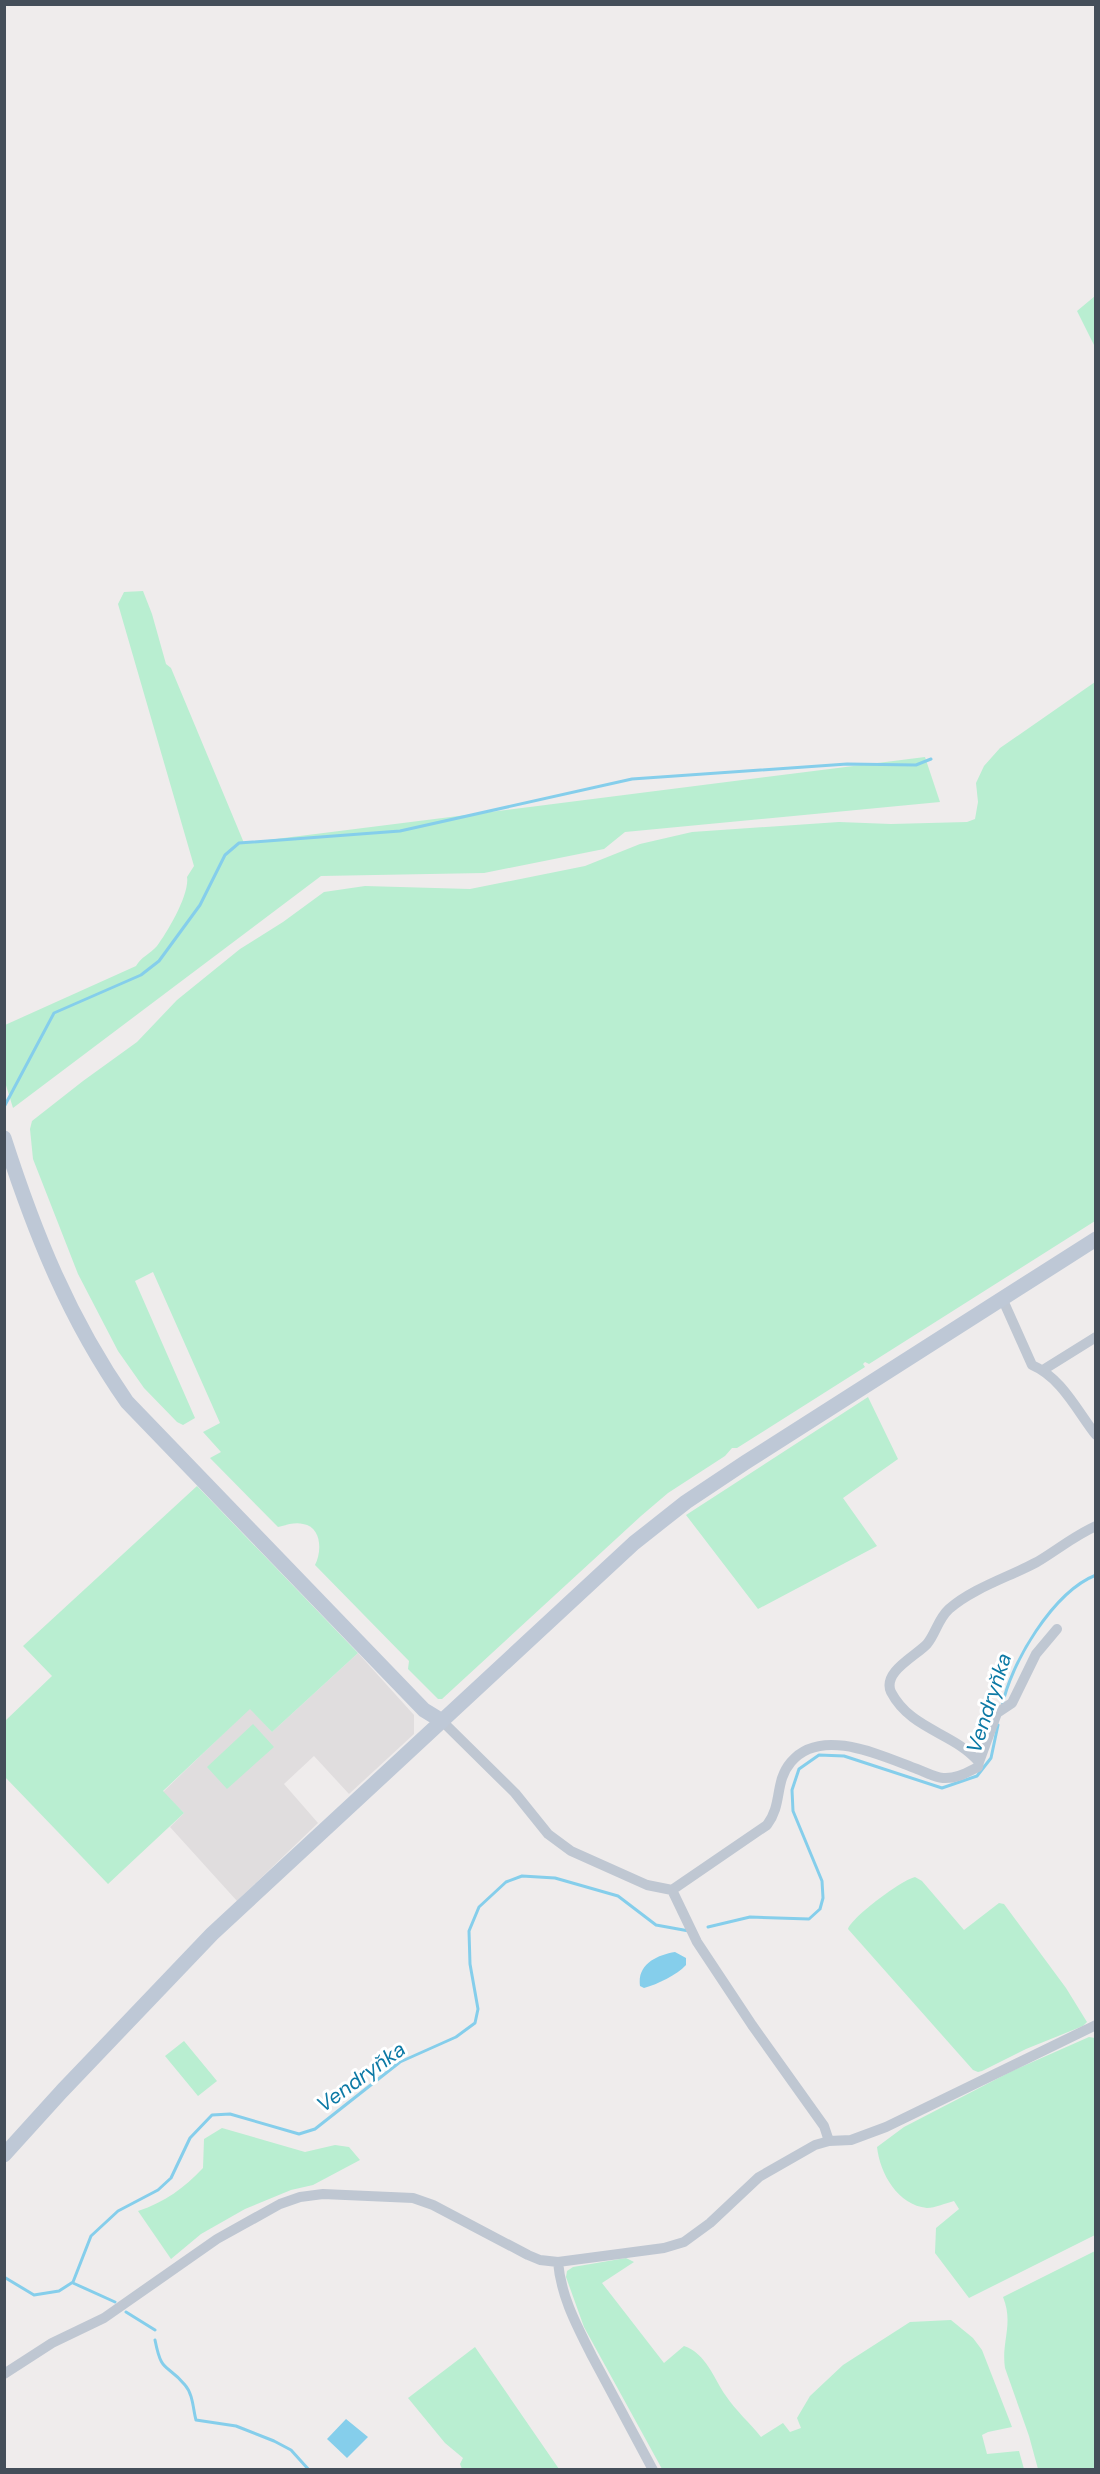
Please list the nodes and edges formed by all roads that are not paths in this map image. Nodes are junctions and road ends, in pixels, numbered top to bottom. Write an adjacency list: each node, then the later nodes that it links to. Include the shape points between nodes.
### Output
1 (4, 1138): 9 (street, via 55,1278 100,1364 127,1402 424,1710)
2 (1095, 1239): 3 (street)
3 (1002, 1298): 5 (street, via 1032,1365); 9 (street, via 686,1502 634,1543)
4 (1095, 1337): 5 (street)
5 (1043, 1370): 6 (street)
6 (1095, 1435)
7 (1095, 1526): 10 (street, via 957,1603 941,1618 927,1643 890,1680 891,1691 913,1720)
8 (1057, 1629): 10 (street, via 1036,1654 1011,1703 997,1713)
9 (442, 1721): 11 (street, via 515,1793 548,1834 571,1851 647,1885); 14 (street, via 212,1934)
10 (979, 1762): 11 (street, via 978,1767 963,1775 940,1778 845,1746 812,1747 792,1760 781,1776 775,1815 768,1825)
11 (672, 1890): 13 (street, via 697,1942 824,2126)
12 (1095, 2025): 13 (street, via 886,2127 850,2140)
13 (829, 2141): 15 (street, via 759,2177 684,2242)
14 (4, 2155)
15 (558, 2262): 16 (street, via 528,2255 413,2198 323,2194 300,2197 217,2239 104,2318 52,2343); 17 (street, via 567,2304)
16 (4, 2374)
17 (653, 2469)

